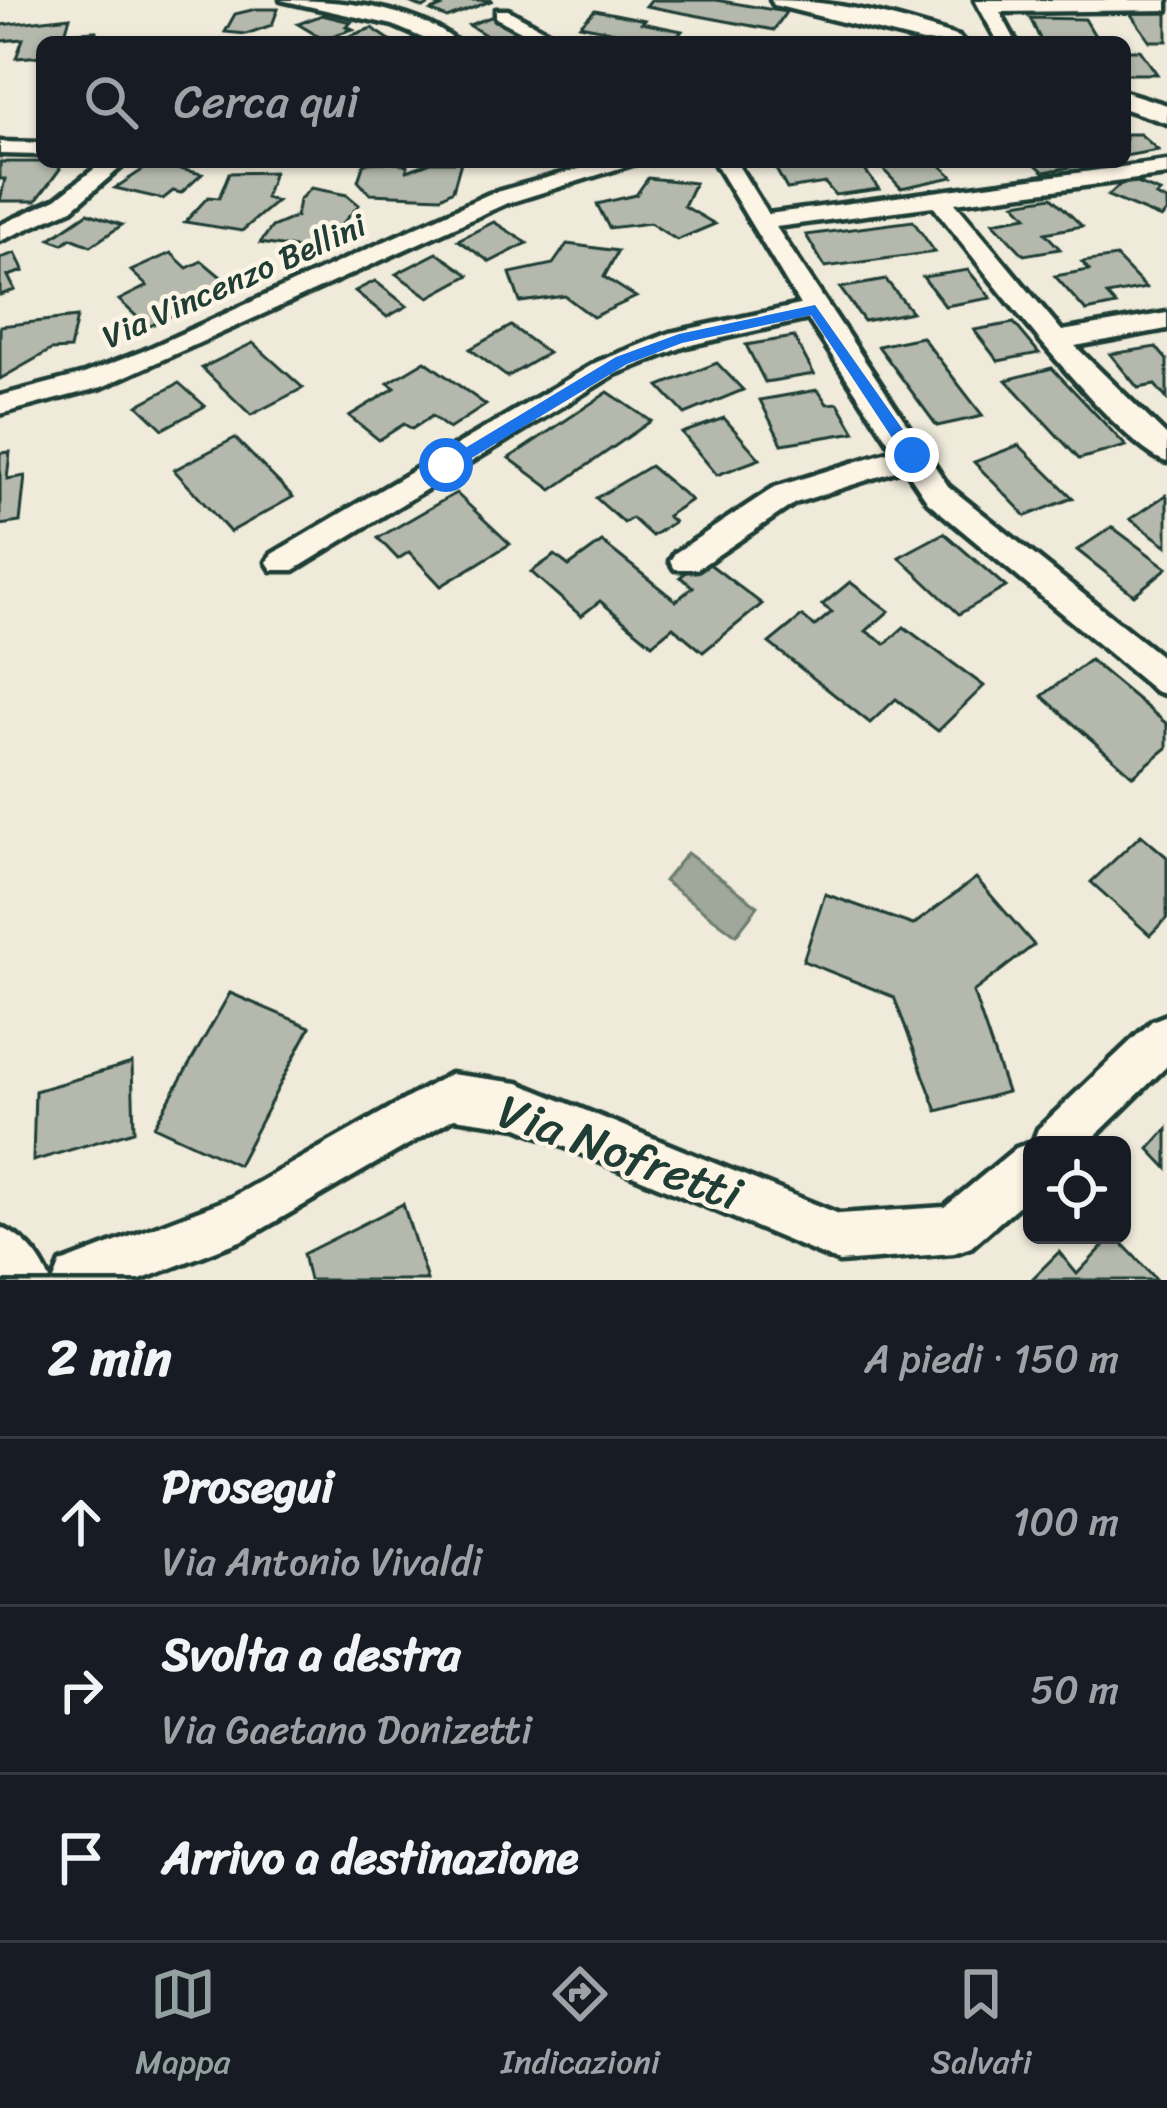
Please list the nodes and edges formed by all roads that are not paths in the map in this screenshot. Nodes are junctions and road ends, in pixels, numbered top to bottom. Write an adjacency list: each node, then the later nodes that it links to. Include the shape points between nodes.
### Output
1 (290, 0): 6 (street, via 398,20)
2 (783, 0): 8 (main road)
3 (986, 3): 4 (street); 9 (street)
4 (1167, 5)
5 (502, 14): 7 (street)
6 (434, 36)
7 (545, 36)
8 (930, 36)
9 (1004, 36)
10 (1131, 102): 11 (main road)
11 (1167, 116)
12 (0, 148): 13 (street)
13 (36, 149)
14 (109, 168): 20 (street, via 64,204)
15 (729, 168): 19 (street)
16 (559, 170): 24 (street, Via Vincenzo Bellini, via 92,381)
17 (1163, 170): 18 (street)
18 (938, 197): 19 (street); 23 (street)
19 (761, 222): 21 (street)
20 (0, 234)
21 (815, 310): 26 (street); 28 (street, via 679,339 622,360)
22 (1167, 321): 23 (street)
23 (1055, 341): 25 (street)
24 (0, 405)
25 (1167, 452)
26 (912, 455): 27 (street, via 785,495); 29 (street, via 938,494)
27 (686, 561)
28 (283, 562)
29 (1167, 681)
30 (1167, 1036): 31 (street)
31 (1063, 1136)
32 (1023, 1172): 35 (street, Via Nofretti, via 954,1230 839,1238 518,1105 450,1096 245,1216)
33 (0, 1251): 34 (street)
34 (26, 1280)
35 (78, 1280)

